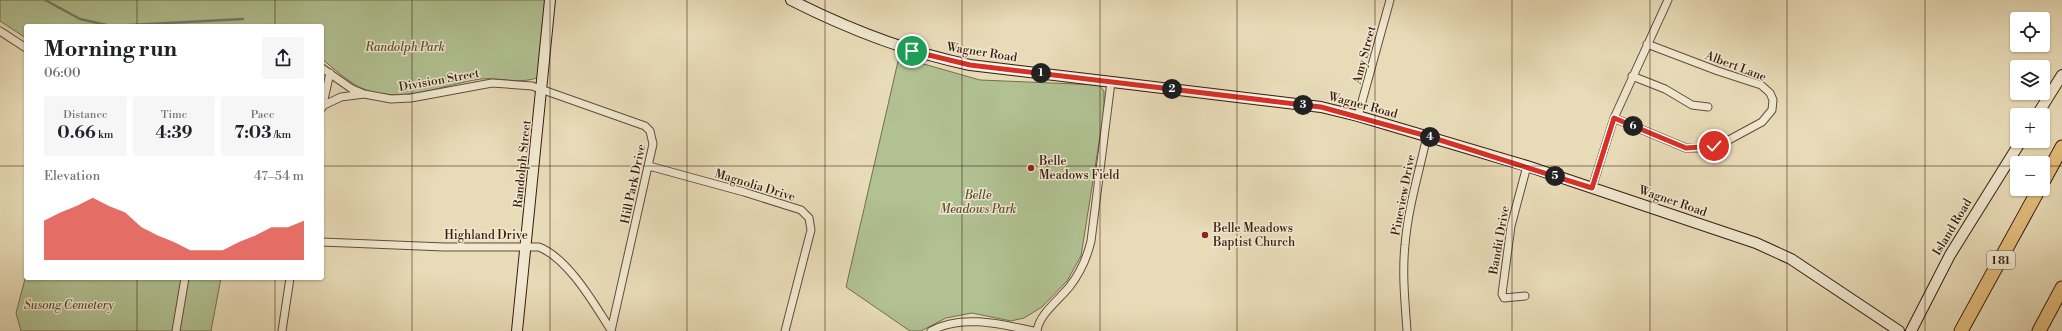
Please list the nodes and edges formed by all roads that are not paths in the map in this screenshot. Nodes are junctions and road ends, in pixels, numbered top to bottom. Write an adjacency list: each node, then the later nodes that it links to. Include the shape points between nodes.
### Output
1 (550, 0): 13 (street, Randolph Street)
2 (791, 0): 12 (street, Wagner Road, via 849,28 935,58 970,65)
3 (1390, 0): 19 (street, Amy Street)
4 (1668, 0): 6 (street)
5 (0, 31): 7 (street)
6 (1647, 44): 11 (street); 20 (street, Albert Lane, via 1761,85 1770,93 1773,100 1772,110 1762,122 1725,142 1701,148 1686,148)
7 (24, 47)
8 (324, 69): 9 (street, Division Street)
9 (330, 73): 14 (street, Division Street, via 352,89); 15 (street)
10 (2062, 75): 18 (street)
11 (1632, 76): 17 (street, via 1665,89 1692,105); 20 (street)
12 (1111, 82): 19 (street, Wagner Road, via 1321,107); 42 (street, via 1088,253 1071,286 1040,321)
13 (543, 90): 14 (street, Division Street, via 532,86 492,83 411,98 391,99); 24 (street, Hill Park Drive, via 645,126 650,131 653,144); 30 (street, Randolph Street)
14 (364, 94): 16 (street, via 341,97)
15 (324, 98)
16 (324, 106)
17 (1708, 107)
18 (2041, 108)
19 (1358, 116): 21 (street, Wagner Road)
20 (1614, 118): 27 (street)
21 (1427, 136): 25 (street, Wagner Road); 43 (street, Pineview Drive, via 1404,246)
22 (2062, 147): 26 (highway)
23 (2017, 148): 45 (street, Island Road, via 1950,255)
24 (649, 166): 38 (street, Hill Park Drive); 39 (street, Magnolia Drive, via 770,200 806,214 811,230)
25 (1527, 166): 27 (street, Wagner Road); 34 (street, Bandit Drive, via 1511,226 1502,294 1504,298)
26 (2050, 169)
27 (1592, 188): 44 (street, Wagner Road, via 1778,252)
28 (2035, 196): 46 (highway, I 81)
29 (324, 242): 30 (street, Highland Drive, via 444,247)
30 (526, 246): 37 (street, Randolph Street); 38 (street, Highland Drive, via 546,250 562,264 585,291)
31 (184, 280): 35 (street)
32 (290, 280): 36 (street)
33 (2062, 288): 47 (highway)
34 (1524, 296)
35 (176, 331)
36 (282, 331)
37 (517, 331)
38 (611, 331)
39 (785, 331)
40 (931, 331): 41 (street, via 964,322 1011,326)
41 (1032, 331)
42 (1037, 331)
43 (1407, 331)
44 (1899, 331)
45 (1911, 331)
46 (1961, 331)
47 (2039, 331)

